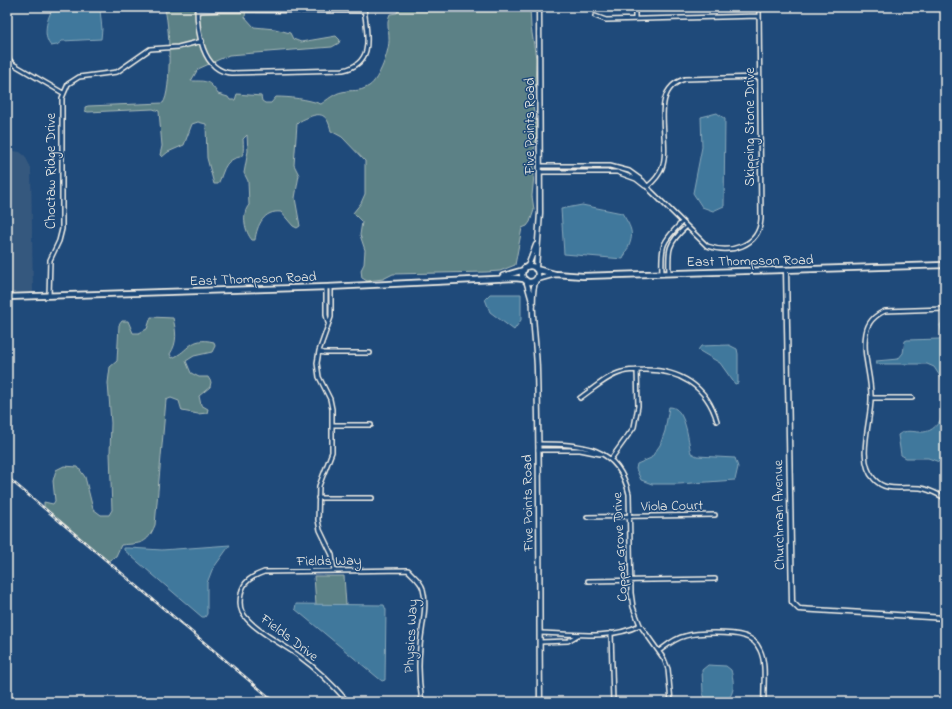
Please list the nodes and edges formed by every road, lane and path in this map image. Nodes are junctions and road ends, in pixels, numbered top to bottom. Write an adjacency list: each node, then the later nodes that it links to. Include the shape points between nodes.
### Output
1 (364, 7): 6 (street)
2 (539, 7): 16 (street, Five Points Road)
3 (635, 7): 9 (street)
4 (759, 7): 8 (street, Skipping Stone Drive)
5 (197, 9): 6 (street); 10 (street)
6 (364, 11): 10 (street, via 368,44 365,54 351,68 343,70 232,73 220,70 211,63)
7 (595, 16): 9 (street, via 606,20)
8 (759, 16): 9 (street); 12 (street, Skipping Stone Drive)
9 (635, 20)
10 (202, 41): 15 (street, via 178,47 150,49 117,72 79,77 68,84)
11 (7, 57): 15 (street, via 13,64)
12 (760, 77): 14 (street, via 685,79); 22 (street, Skipping Stone Drive, via 761,219 758,231 750,242 738,248 713,248 701,242)
13 (668, 83): 14 (street)
14 (672, 87): 20 (street, via 664,99 664,162 659,175)
15 (63, 92): 38 (street, Choctaw Ridge Drive, via 62,229 50,260)
16 (540, 166): 17 (street); 18 (street, Five Points Road)
17 (573, 166): 19 (street); 20 (street, via 621,168 639,177)
18 (540, 172): 19 (street); 25 (street, Five Points Road, via 540,213)
19 (573, 172): 20 (street, via 617,172)
20 (647, 187): 21 (street)
21 (682, 222): 22 (street); 23 (street)
22 (686, 227): 24 (street)
23 (668, 237): 24 (street); 30 (street, via 662,249)
24 (673, 241): 31 (street, via 669,250)
25 (536, 245): 27 (street, Five Points Road); 28 (street, Five Points Road)
26 (945, 265): 29 (main road, East Thompson Road)
27 (526, 268): 28 (main road); 33 (main road, East Thompson Road); 35 (main road, via 523,274)
28 (536, 269): 32 (main road, East Thompson Road); 34 (main road)
29 (786, 270): 31 (main road, East Thompson Road); 67 (street, Churchman Avenue, via 792,602 799,609)
30 (662, 273): 31 (main road, East Thompson Road); 32 (main road, East Thompson Road, via 583,276)
31 (669, 273)
32 (555, 274): 34 (main road, East Thompson Road)
33 (501, 279): 35 (main road, East Thompson Road); 36 (main road, East Thompson Road)
34 (536, 279): 35 (main road, via 531,282); 40 (street, Five Points Road, via 533,287)
35 (525, 280): 40 (street, Five Points Road)
36 (331, 286): 37 (main road, East Thompson Road); 42 (street, via 331,317)
37 (326, 287): 38 (main road, East Thompson Road); 42 (street)
38 (49, 296): 39 (main road, East Thompson Road)
39 (7, 297)
40 (533, 305): 52 (street, Five Points Road)
41 (945, 309): 47 (street, via 891,310 880,313 873,319 865,338)
42 (328, 323): 43 (street)
43 (319, 351): 44 (street); 50 (street, via 318,373 331,401)
44 (370, 353)
45 (637, 370): 46 (street, via 615,374); 49 (street, via 665,371 684,377 708,399); 54 (street, via 638,406 634,427)
46 (580, 398)
47 (871, 398): 48 (street); 57 (street, via 866,437 869,473 875,481 890,488 928,489)
48 (912, 398)
49 (717, 421)
50 (332, 425): 51 (street); 55 (street, via 332,452 320,482)
51 (371, 425)
52 (538, 444): 53 (street, Five Points Road); 54 (street, Copper Grove Drive, via 575,445 593,449)
53 (538, 450): 54 (street, via 590,451); 69 (street, Five Points Road)
54 (611, 459): 60 (street, Copper Grove Drive, via 626,481)
55 (318, 498): 56 (street); 61 (street, via 319,527 332,555)
56 (372, 498)
57 (945, 498)
58 (715, 515): 60 (street, Viola Court)
59 (587, 516): 60 (street, Viola Court)
60 (629, 516): 64 (street, Copper Grove Drive)
61 (334, 571): 62 (street, Fields Way, via 408,570); 65 (street, Fields Way, via 264,572 254,575)
62 (411, 574): 75 (street, Physics Way, via 423,589 424,622 420,646 419,684)
63 (715, 579): 64 (street)
64 (630, 580): 66 (street); 68 (street, Copper Grove Drive, via 633,607)
65 (247, 581): 74 (street, Fields Drive, via 241,593 241,611 261,631 300,656)
66 (588, 581)
67 (945, 618)
68 (640, 625): 70 (street, via 631,630); 73 (street, Copper Grove Drive)
69 (540, 633): 71 (street); 72 (street, Five Points Road)
70 (611, 633): 71 (street); 77 (street)
71 (580, 634): 72 (street, via 568,641)
72 (540, 642): 76 (street, Five Points Road)
73 (658, 651): 78 (street, Copper Grove Drive, via 668,669); 79 (street, via 676,639 694,634 746,636 760,649 763,659)
74 (348, 702)
75 (422, 702)
76 (540, 702)
77 (613, 702)
78 (671, 702)
79 (764, 702)

